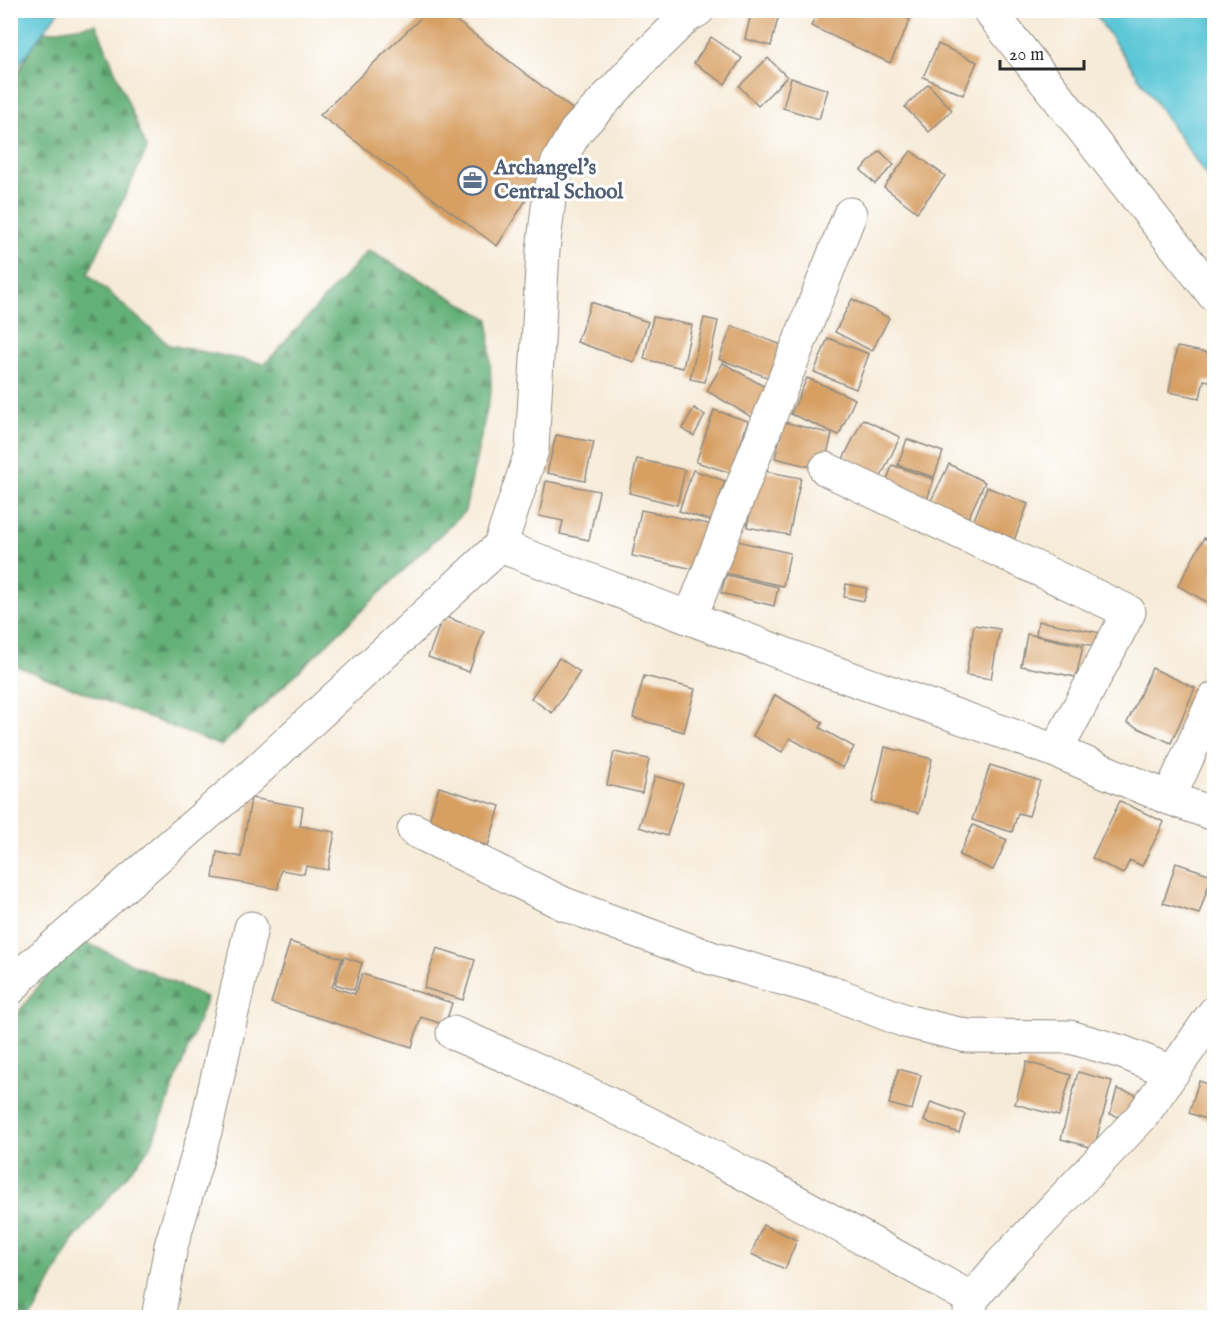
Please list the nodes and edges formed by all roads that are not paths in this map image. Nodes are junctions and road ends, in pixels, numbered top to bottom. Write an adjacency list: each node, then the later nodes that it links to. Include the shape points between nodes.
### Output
1 (698, 10): 6 (street, via 647,55 576,132 557,164 543,250 532,450)
2 (989, 10): 4 (street)
3 (850, 214): 7 (street)
4 (1215, 295)
5 (826, 469): 9 (street, via 1129,612)
6 (500, 546): 7 (street); 14 (street, via 250,777 28,969)
7 (691, 616): 9 (street, via 816,666)
8 (1215, 699): 10 (street)
9 (1056, 751): 10 (street)
10 (1169, 798): 11 (street)
11 (1215, 814)
12 (414, 830): 17 (street, via 564,904 711,958 833,993 906,1021 967,1036 1070,1037)
13 (251, 928): 19 (street, via 206,1128 171,1246)
14 (10, 989)
15 (1215, 1013): 17 (street)
16 (453, 1033): 18 (street, via 550,1073 758,1179)
17 (1172, 1072): 18 (street, via 1142,1116 1002,1263)
18 (971, 1308)
19 (158, 1317)

